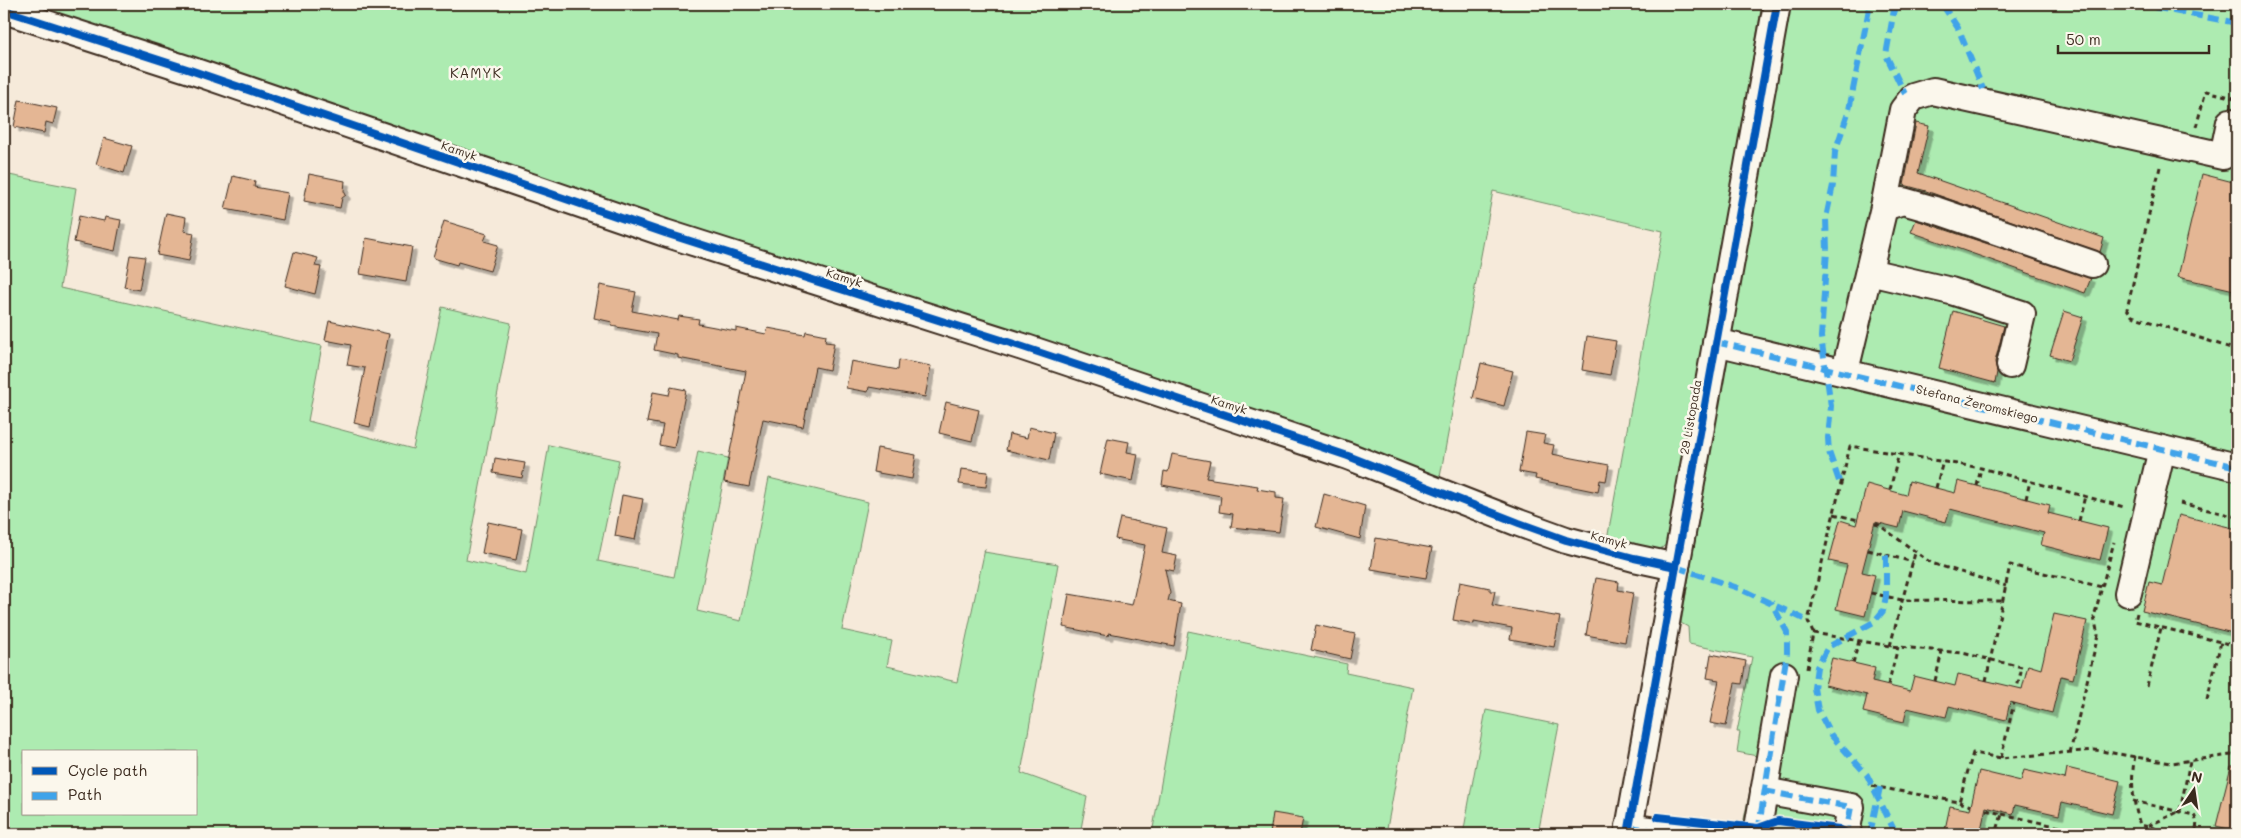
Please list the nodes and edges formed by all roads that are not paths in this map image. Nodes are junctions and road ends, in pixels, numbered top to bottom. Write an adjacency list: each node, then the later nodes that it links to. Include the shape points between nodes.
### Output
1 (1777, 4): 7 (street, 29 Listopada)
2 (4, 10): 12 (street, Kamyk, via 190,70 665,233 1023,347 1348,456 1566,540)
3 (2234, 110): 4 (street, via 2222,156 1933,90 1913,97 1903,110)
4 (1884, 207): 5 (street, via 1903,202 1912,204); 6 (street)
5 (2092, 264)
6 (1868, 272): 8 (street, via 1951,291 2022,314); 9 (street)
7 (1716, 342): 9 (street, Stefana Żeromskiego); 12 (street, 29 Listopada)
8 (2010, 365)
9 (1845, 371): 10 (street, Stefana Żeromskiego)
10 (2162, 450): 11 (street, Stefana Żeromskiego); 13 (street)
11 (2237, 467)
12 (1676, 567): 16 (street, 29 Listopada)
13 (2133, 602)
14 (1795, 673): 15 (street)
15 (1764, 791): 18 (street); 19 (street, via 1851,807)
16 (1629, 831): 17 (street)
17 (1678, 834)
18 (1757, 834)
19 (1846, 834)

